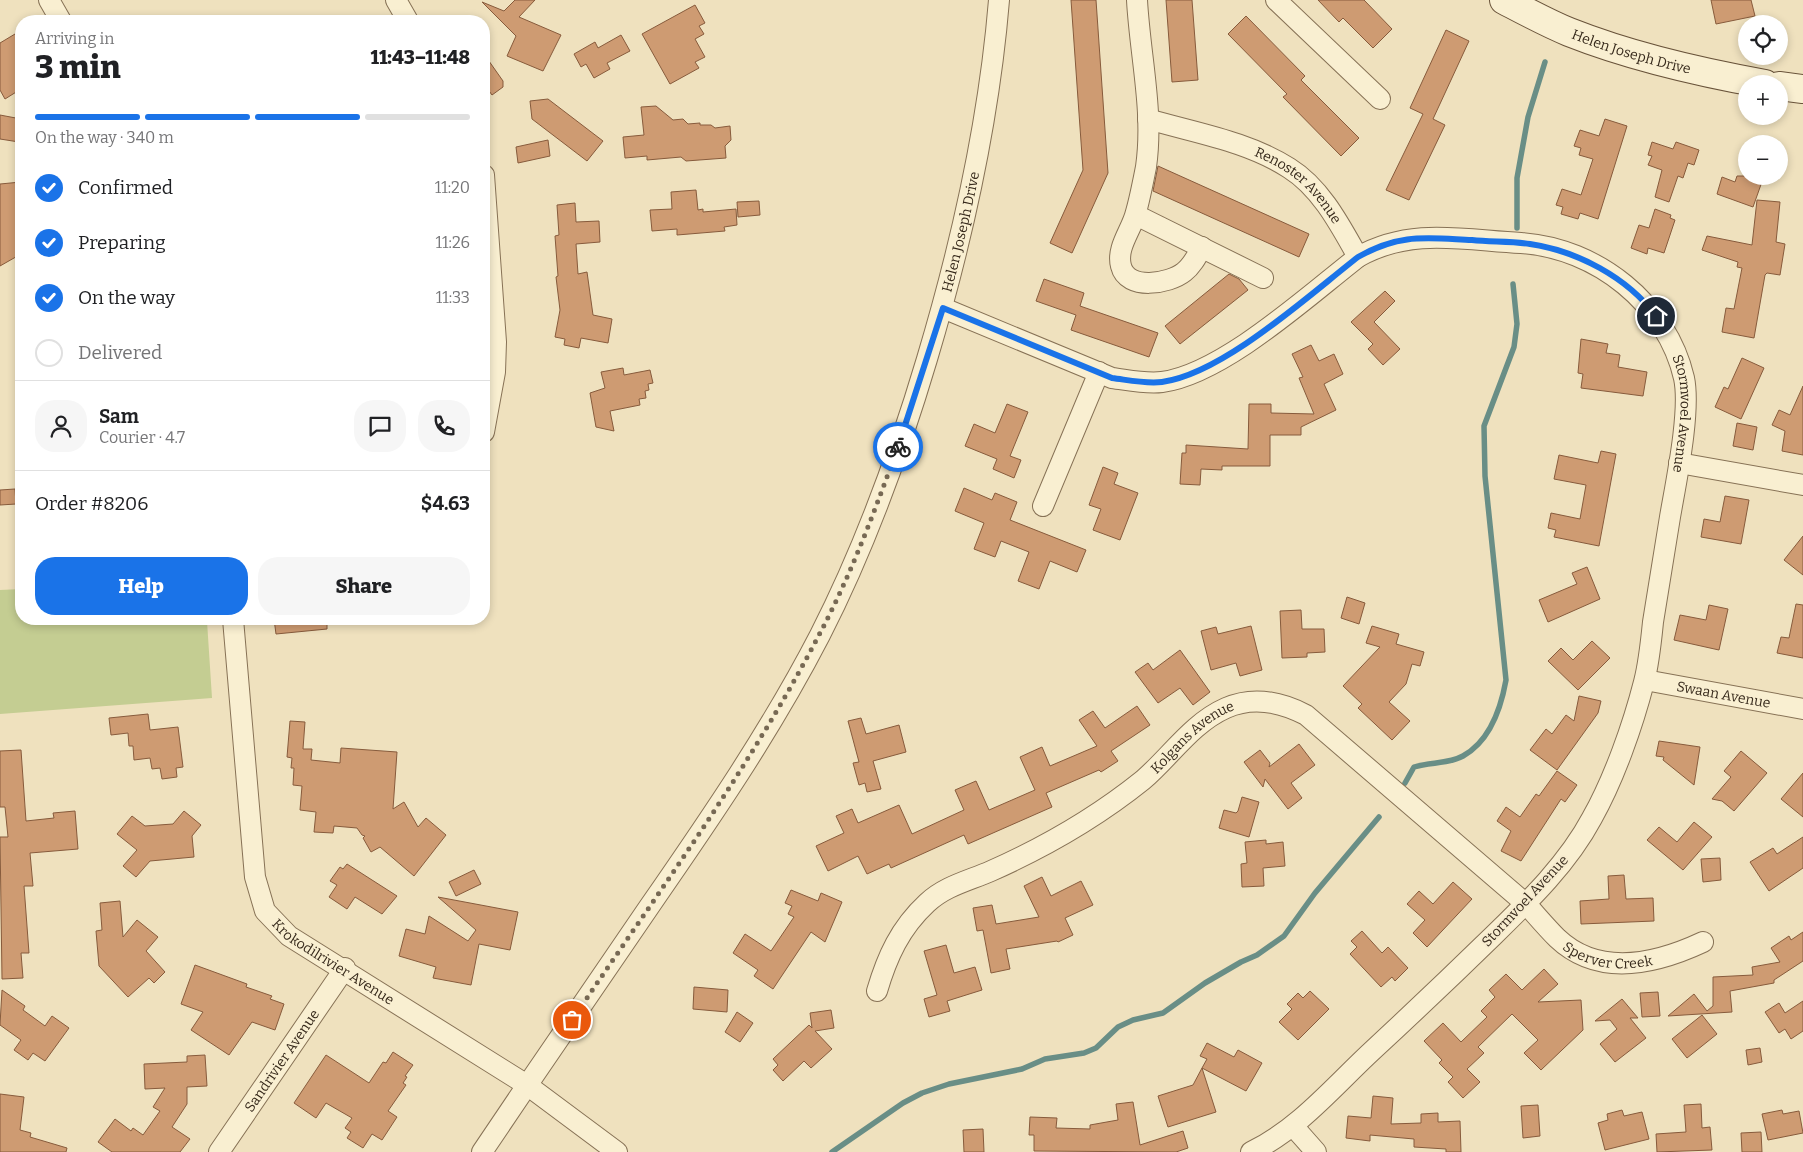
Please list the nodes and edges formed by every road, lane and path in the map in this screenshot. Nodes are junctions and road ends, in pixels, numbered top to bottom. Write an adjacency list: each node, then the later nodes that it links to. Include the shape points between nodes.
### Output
1 (49, 0): 7 (street)
2 (396, 0): 8 (street)
3 (998, 0): 19 (street, Helen Joseph Drive, via 994,60 977,162)
4 (1137, 0): 13 (street)
5 (1276, 0): 12 (street)
6 (1504, 0): 9 (street, Helen Joseph Drive, via 1568,31 1635,55)
7 (58, 15)
8 (405, 15)
9 (1738, 79)
10 (1788, 87): 11 (street)
11 (1803, 89)
12 (1380, 99)
13 (1148, 119): 14 (street, via 1146,168); 16 (street, Renoster Avenue, via 1262,153 1290,168 1323,201)
14 (1136, 215): 15 (street); 15 (street, via 1120,260 1121,269 1127,277 1138,282 1155,283 1171,279 1184,272)
15 (1202, 247): 18 (street)
16 (1358, 257): 20 (street, Stormvoel Avenue, via 1252,339 1188,376 1162,382 1138,382 1112,378); 22 (street, Stormvoel Avenue, via 1376,248 1416,237 1530,244 1575,256 1623,282 1648,306 1675,349 1685,382)
17 (490, 258): 21 (street, via 496,342)
18 (1262, 278)
19 (943, 308): 20 (street, Stormvoel Avenue); 32 (street, Helen Joseph Drive, via 884,488 820,634 772,721 726,792)
20 (1099, 372): 24 (street)
21 (490, 396)
22 (1679, 463): 23 (street); 26 (street, Stormvoel Avenue)
23 (1803, 485)
24 (1043, 506)
25 (233, 625): 30 (street, Krokodilrivier Avenue, via 252,856 259,896 265,911 289,936)
26 (1645, 680): 27 (street, Swaan Avenue); 28 (street, Stormvoel Avenue, via 1612,779 1592,820 1565,860)
27 (1803, 708)
28 (1526, 904): 29 (street, Sperver Creek, via 1558,939 1594,961 1616,964 1649,962); 31 (street, Kolgans Avenue, via 1306,715 1290,706 1255,701 1225,709 1212,717 1189,734 1144,778 1096,815 1042,847 951,886 928,902 897,938 885,962); 33 (street, Stormvoel Avenue)
29 (1703, 942)
30 (345, 968): 32 (street, Krokodilrivier Avenue); 34 (street, Sandrivier Avenue)
31 (877, 991)
32 (527, 1085): 35 (street, Helen Joseph Drive); 36 (street)
33 (1293, 1126): 37 (street, Stormvoel Avenue); 38 (street)
34 (219, 1152)
35 (482, 1152)
36 (617, 1152)
37 (1251, 1152)
38 (1316, 1152)

